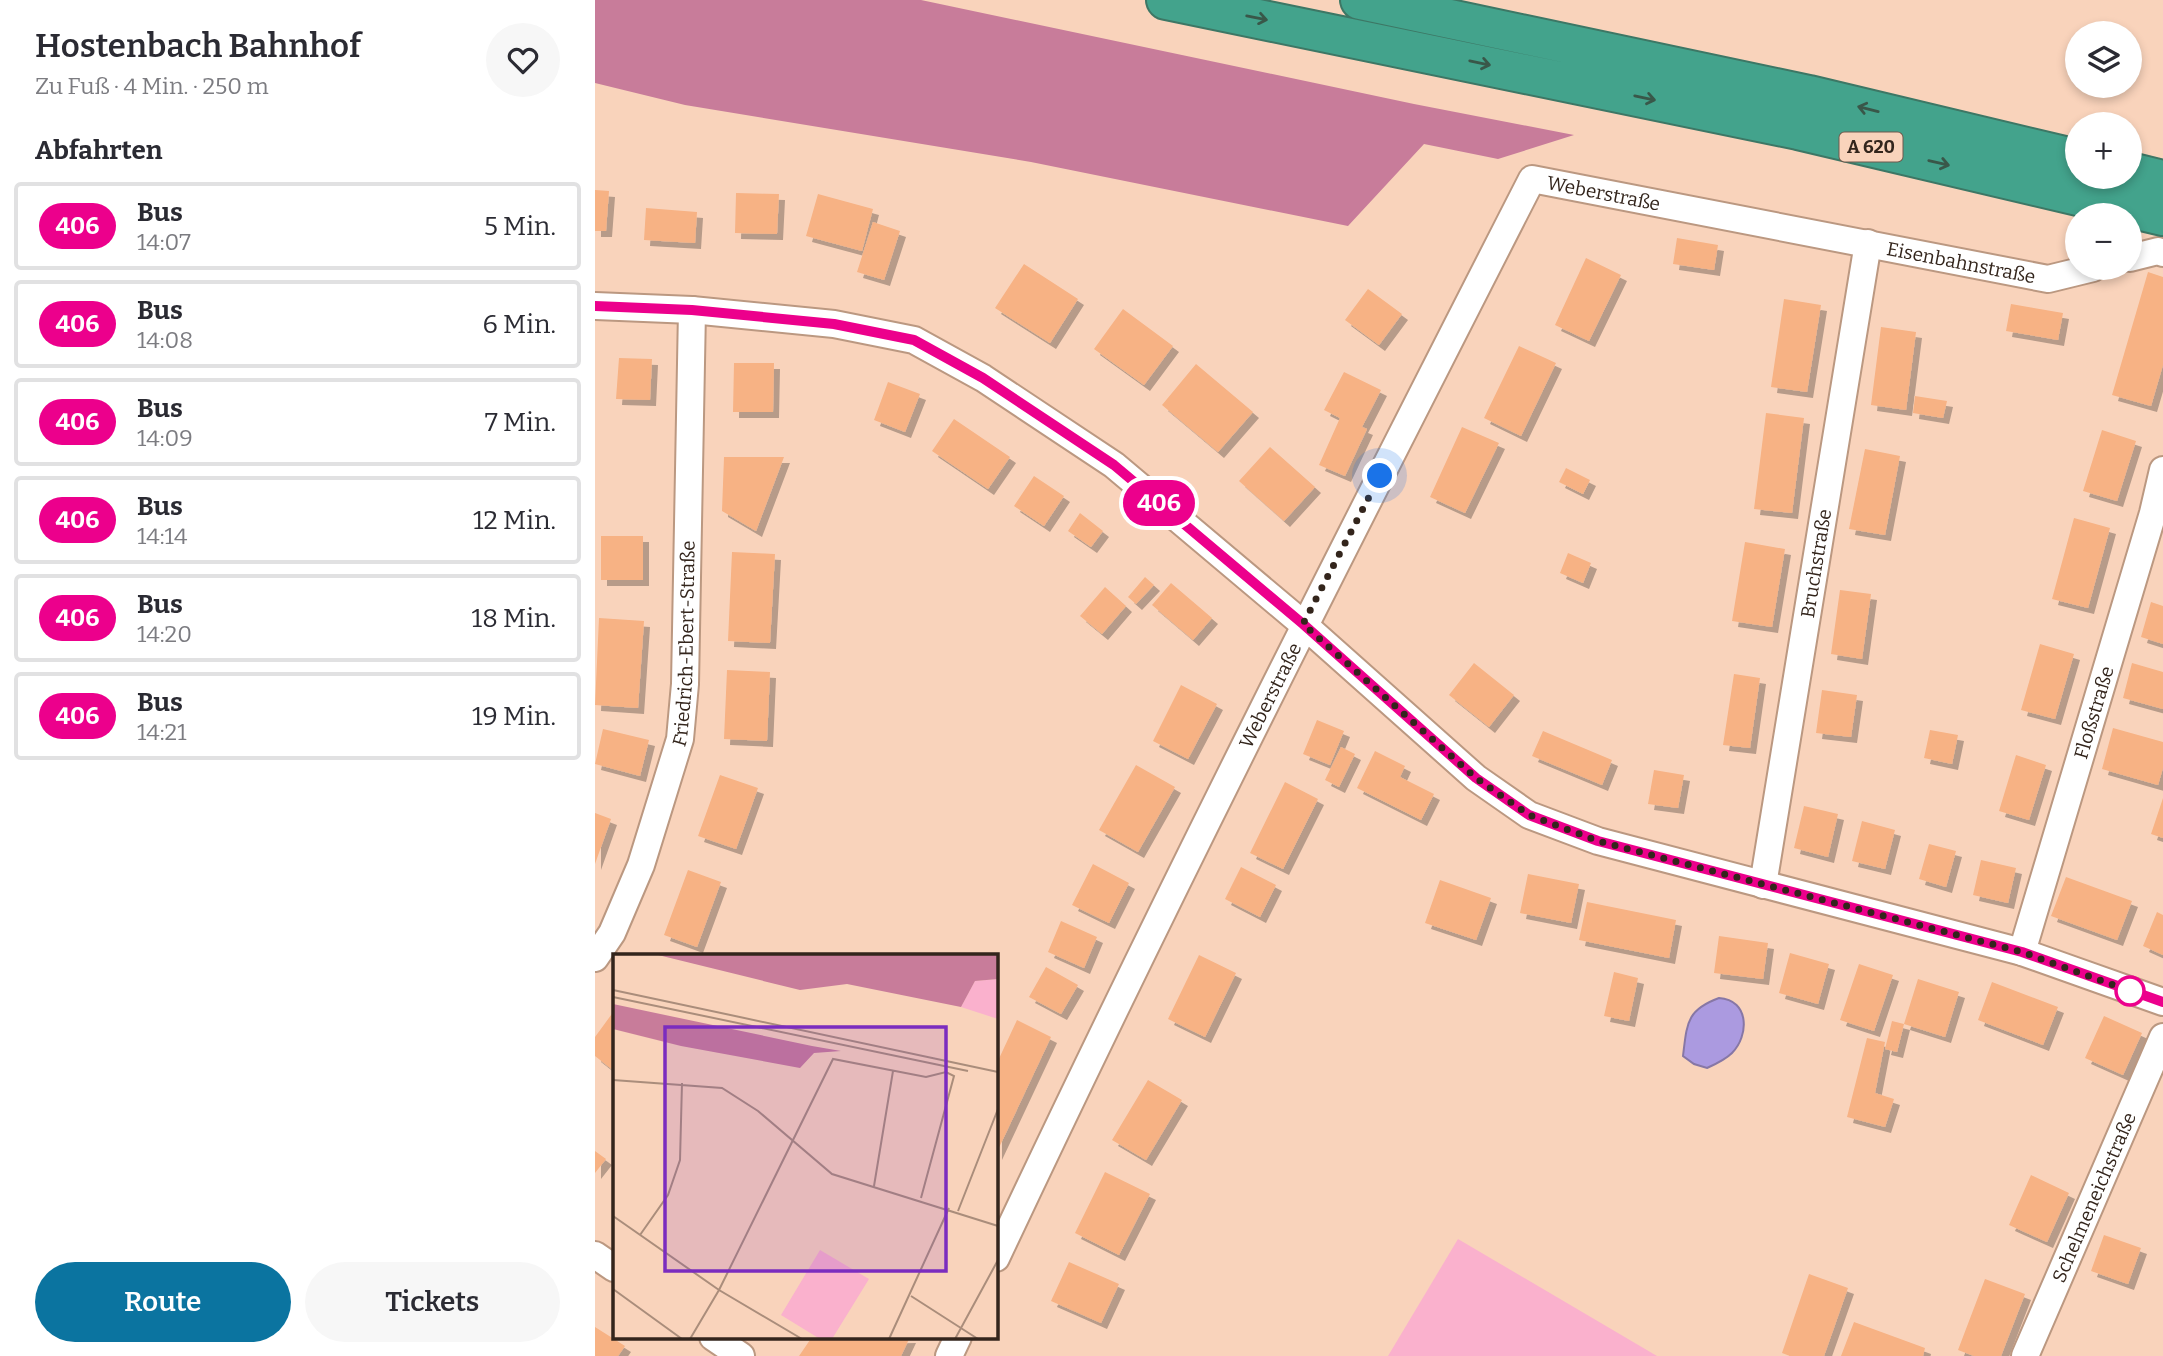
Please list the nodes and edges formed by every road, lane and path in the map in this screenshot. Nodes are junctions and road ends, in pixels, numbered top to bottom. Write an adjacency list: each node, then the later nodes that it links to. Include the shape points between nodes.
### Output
1 (1166, 0): 6 (highway, A 620, one-way to 6, via 1798,130)
2 (1360, 0): 3 (highway, A 620, one-way to 2, via 1809,94)
3 (2065, 156)
4 (2142, 175): 5 (highway)
5 (2163, 180)
6 (2163, 216)
7 (1868, 243): 10 (street, Eisenbahnstraße, via 2048,279); 14 (street, Weberstraße, via 1532,179); 15 (street, Bruchstraße)
8 (2163, 253): 9 (street)
9 (2142, 255)
10 (2065, 275)
11 (595, 306): 12 (street)
12 (692, 310): 14 (street, via 834,324 914,340 983,378 1114,465); 17 (street, Friedrich-Ebert-Straße, via 680,739 641,865 612,933)
13 (2163, 470): 16 (street, Floßstraße)
14 (1303, 624): 15 (street, via 1476,778 1529,815 1598,841); 21 (street, Weberstraße)
15 (1763, 885): 16 (street)
16 (2022, 952): 18 (street)
17 (595, 958)
18 (2163, 1002)
19 (2163, 1037): 27 (street, Schelmeneichstraße)
20 (595, 1255): 22 (street)
21 (997, 1256)
22 (613, 1267)
23 (714, 1338): 25 (street)
24 (958, 1338): 26 (street)
25 (741, 1356)
26 (949, 1356)
27 (2025, 1356)

